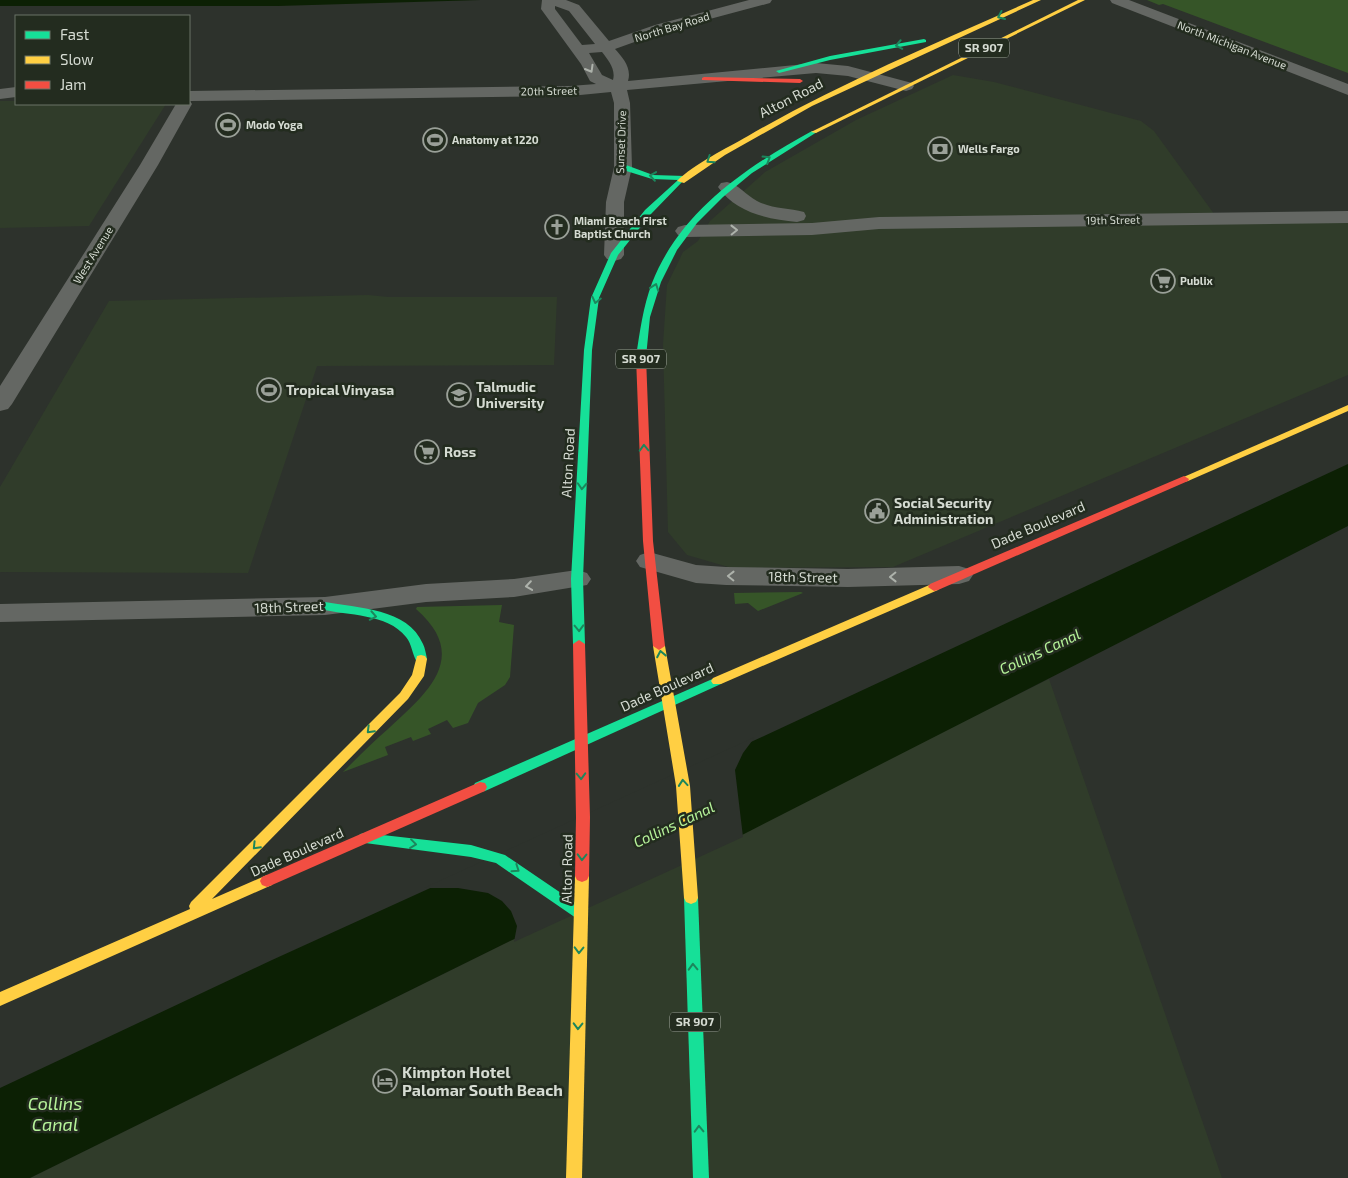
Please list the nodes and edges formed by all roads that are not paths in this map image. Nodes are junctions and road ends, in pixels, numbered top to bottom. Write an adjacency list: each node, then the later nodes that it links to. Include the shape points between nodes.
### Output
1 (549, 0): 8 (street, via 548,9)
2 (553, 0): 7 (street, Sunset Drive, via 574,8)
3 (765, 0): 10 (street, North Bay Road, via 660,28)
4 (1038, 0): 9 (main road, Alton Road / SR 907, one-way to 9)
5 (1082, 0): 15 (main road, SR 907)
6 (1117, 0): 17 (street, North Michigan Avenue)
7 (582, 18): 8 (street); 10 (street, Sunset Drive)
8 (556, 21): 11 (street)
9 (964, 33): 12 (main road, one-way to 12); 13 (main road, Alton Road / SR 907)
10 (606, 47): 11 (street, North Bay Road); 16 (street, Sunset Drive, via 618,62 622,74)
11 (578, 50): 16 (street, one-way to 16, via 596,78)
12 (779, 71): 13 (street, 20th Street, via 824,68); 14 (street, 20th Street)
13 (872, 76): 15 (street, 20th Street); 20 (main road, Alton Road / SR 907)
14 (704, 79): 16 (street, 20th Street); 20 (main road, via 796,80 815,85)
15 (906, 86): 27 (main road, SR 907, one-way to 15, via 776,153)
16 (618, 88): 21 (street, 20th Street, via 560,92); 25 (street, Sunset Drive, via 622,103)
17 (1348, 90)
18 (15, 92): 19 (street)
19 (0, 94)
20 (830, 96): 26 (main road, Alton Road / SR 907, one-way to 26, via 734,145)
21 (190, 97)
22 (0, 98): 23 (street)
23 (15, 99)
24 (183, 105): 32 (street, West Avenue)
25 (623, 167): 26 (main road, one-way to 25, via 652,177); 31 (street, Sunset Drive, via 615,202)
26 (685, 178): 31 (main road, Alton Road / SR 907, via 648,212)
27 (727, 187): 29 (street, 19th Street, via 742,202 765,212); 30 (main road, SR 907)
28 (1348, 217): 29 (street, 19th Street)
29 (878, 223): 30 (street, 19th Street, one-way to 29, via 812,229)
30 (685, 231): 34 (main road, SR 907, one-way to 30, via 642,411 644,326 660,273)
31 (614, 256): 36 (main road, Alton Road / SR 907, one-way to 36, via 595,298 591,326)
32 (0, 404)
33 (1348, 408): 35 (main road, Dade Boulevard)
34 (649, 561): 35 (street, 18th Street, one-way to 34, via 848,578 726,576 696,574); 39 (main road, SR 907, one-way to 34)
35 (960, 575): 39 (main road, Dade Boulevard)
36 (577, 579): 37 (street, 18th Street, one-way to 37); 40 (main road, Alton Road / SR 907, one-way to 40)
37 (325, 606): 38 (street, 18th Street); 42 (main road, one-way to 42, via 394,620 409,629 421,649 418,676 394,706)
38 (0, 613)
39 (671, 702): 40 (main road, Dade Boulevard); 46 (main road, SR 907, one-way to 39, via 690,867 681,763)
40 (580, 743): 41 (main road, Dade Boulevard); 43 (main road, Alton Road / SR 907, one-way to 43)
41 (365, 838): 42 (main road, Dade Boulevard); 43 (main road, one-way to 43, via 471,851 500,859)
42 (186, 917): 44 (main road, Dade Boulevard)
43 (580, 919): 45 (main road, Alton Road / SR 907, one-way to 45)
44 (0, 999)
45 (574, 1178)
46 (701, 1178)

